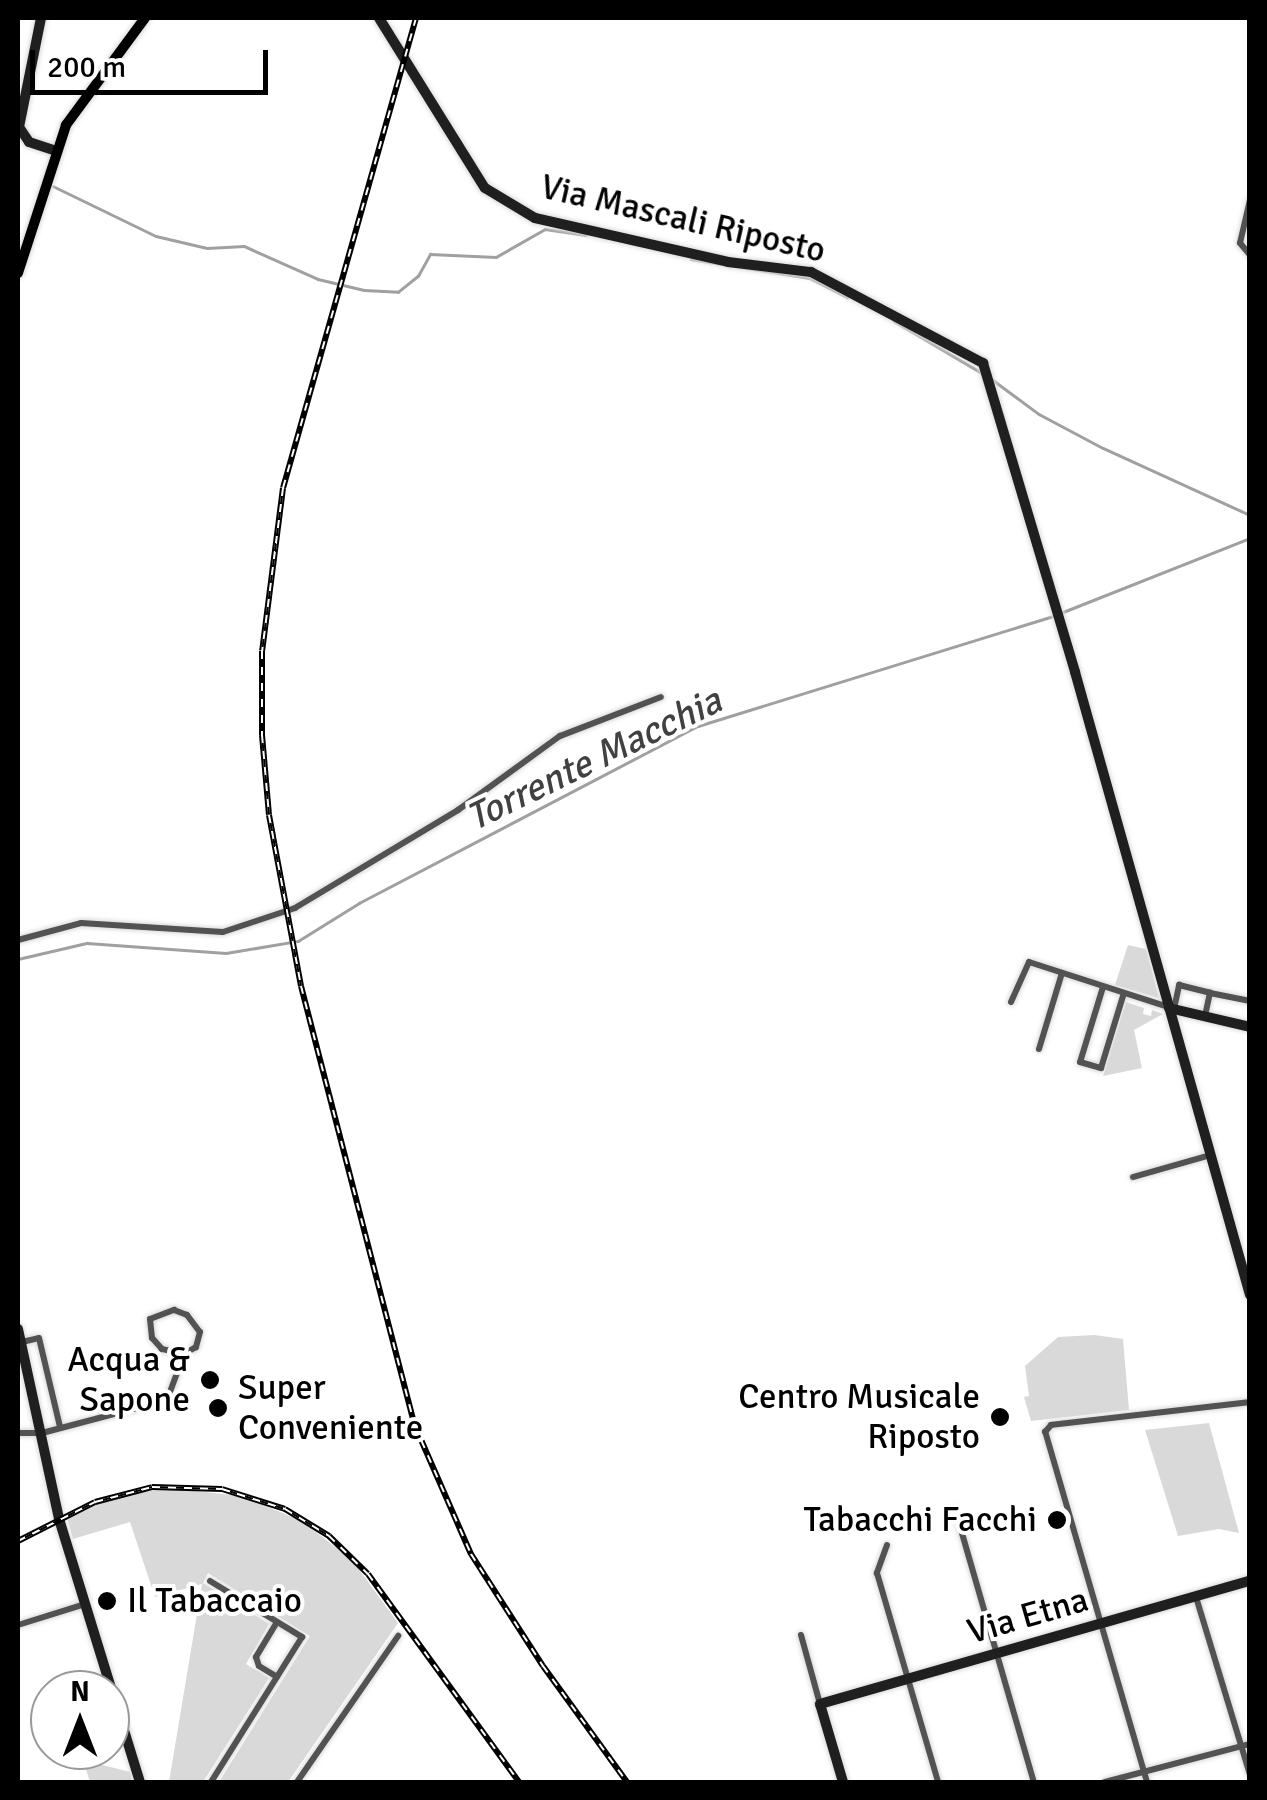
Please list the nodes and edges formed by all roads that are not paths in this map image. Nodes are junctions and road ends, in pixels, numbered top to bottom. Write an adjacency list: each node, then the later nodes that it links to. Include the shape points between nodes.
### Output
1 (41, 18): 4 (street)
2 (145, 18): 5 (main road, via 75,109)
3 (379, 18): 17 (street, Via Mascali Riposto, via 485,188 535,218 728,262 811,272 977,358 988,374)
4 (20, 138): 5 (street)
5 (56, 151): 8 (main road)
6 (1250, 200): 7 (street, via 1240,243)
7 (1250, 255)
8 (18, 273)
9 (661, 697): 10 (street, via 560,736 458,810 294,908 224,932 93,922)
10 (18, 940)
11 (1062, 973): 12 (street); 16 (street, via 1029,962); 21 (street)
12 (1103, 986): 13 (street); 13 (street, via 1080,1062 1101,1068)
13 (1124, 993): 17 (street)
14 (1210, 993): 15 (street); 17 (street, via 1180,985); 19 (street)
15 (1250, 1001)
16 (1011, 1002)
17 (1171, 1008): 19 (street); 22 (street)
18 (1250, 1014): 20 (street)
19 (1205, 1016): 20 (street)
20 (1248, 1027)
21 (1039, 1049)
22 (1210, 1155): 23 (street); 24 (street)
23 (1133, 1177)
24 (1250, 1295)
25 (18, 1329): 26 (street)
26 (21, 1342): 29 (street, via 38,1338); 31 (street)
27 (184, 1354): 27 (street, via 200,1340 197,1324 174,1310 150,1319 155,1345); 29 (street, via 167,1400)
28 (1250, 1402): 40 (street, via 1047,1428)
29 (60, 1427): 31 (street)
30 (18, 1433): 31 (street)
31 (42, 1436): 37 (street)
32 (955, 1509): 43 (street)
33 (887, 1545): 45 (street, via 877,1572)
34 (210, 1580): 38 (street)
35 (1250, 1581): 36 (street, Via Etna)
36 (1196, 1597): 40 (street, Via Etna); 48 (street)
37 (86, 1604): 39 (street); 51 (street)
38 (277, 1622): 44 (street, via 256,1657); 44 (street, via 302,1638)
39 (18, 1625)
40 (1100, 1625): 43 (street, Via Etna); 49 (street)
41 (801, 1634): 46 (street)
42 (398, 1636): 53 (street)
43 (998, 1654): 45 (street, Via Etna); 56 (street)
44 (278, 1677): 52 (street)
45 (908, 1678): 46 (street, Via Etna); 55 (street)
46 (820, 1704): 54 (street)
47 (1250, 1744): 48 (street)
48 (1240, 1745): 49 (street); 50 (street)
49 (1144, 1772): 57 (street); 58 (street)
50 (1250, 1775)
51 (140, 1782)
52 (212, 1782)
53 (297, 1782)
54 (844, 1782)
55 (938, 1782)
56 (1034, 1782)
57 (1106, 1782)
58 (1146, 1782)

